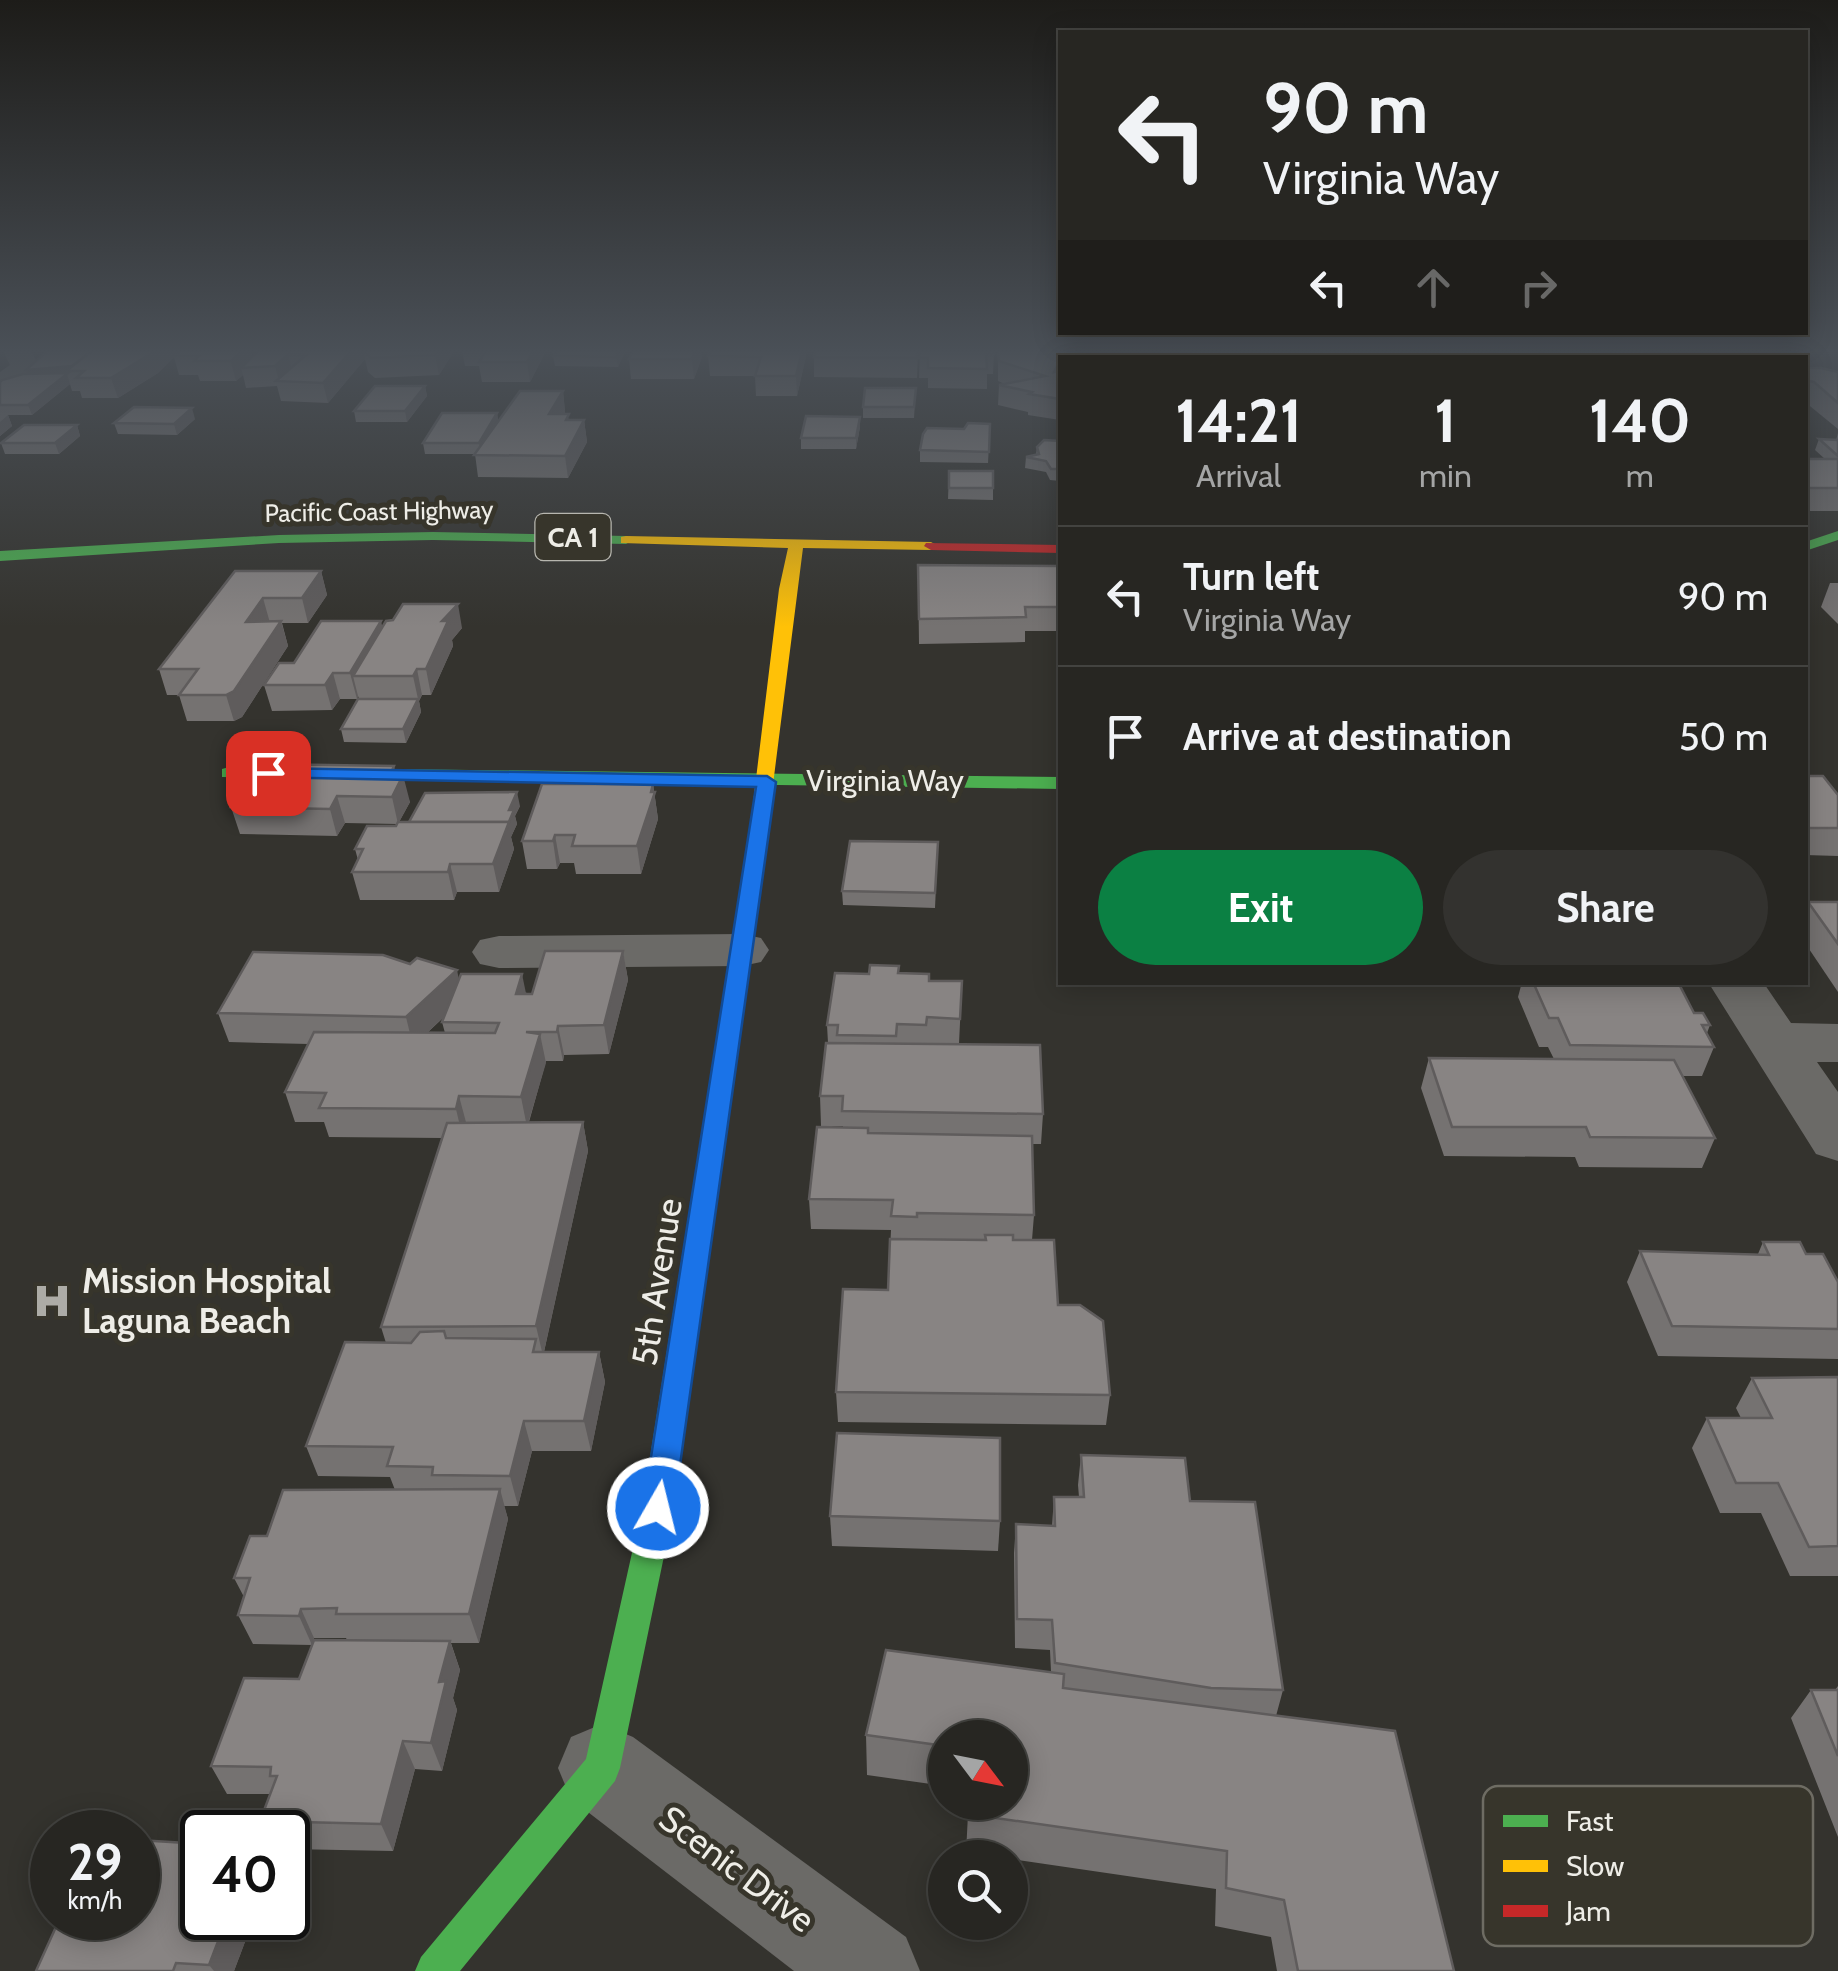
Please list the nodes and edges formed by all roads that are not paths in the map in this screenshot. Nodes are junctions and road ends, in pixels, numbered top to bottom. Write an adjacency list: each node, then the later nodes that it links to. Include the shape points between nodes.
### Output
1 (1838, 535): 5 (main road)
2 (796, 543): 3 (main road, Pacific Coast Highway / CA 1); 4 (main road, Pacific Coast Highway / CA 1, via 279,538); 7 (main road, 5th Avenue)
3 (1058, 549)
4 (0, 556)
5 (1810, 558)
6 (229, 773): 7 (main road, Virginia Way)
7 (767, 782): 8 (main road, Virginia Way); 9 (main road, 5th Avenue)
8 (1058, 782)
9 (742, 950): 10 (street); 15 (main road, 5th Avenue, via 658,1508)
10 (499, 952)
11 (1737, 985): 12 (street)
12 (1773, 1042): 13 (street); 14 (street)
13 (1838, 1044)
14 (1838, 1139)
15 (602, 1768): 16 (main road, 5th Avenue); 17 (street, Scenic Drive)
16 (435, 1971)
17 (872, 1971)

